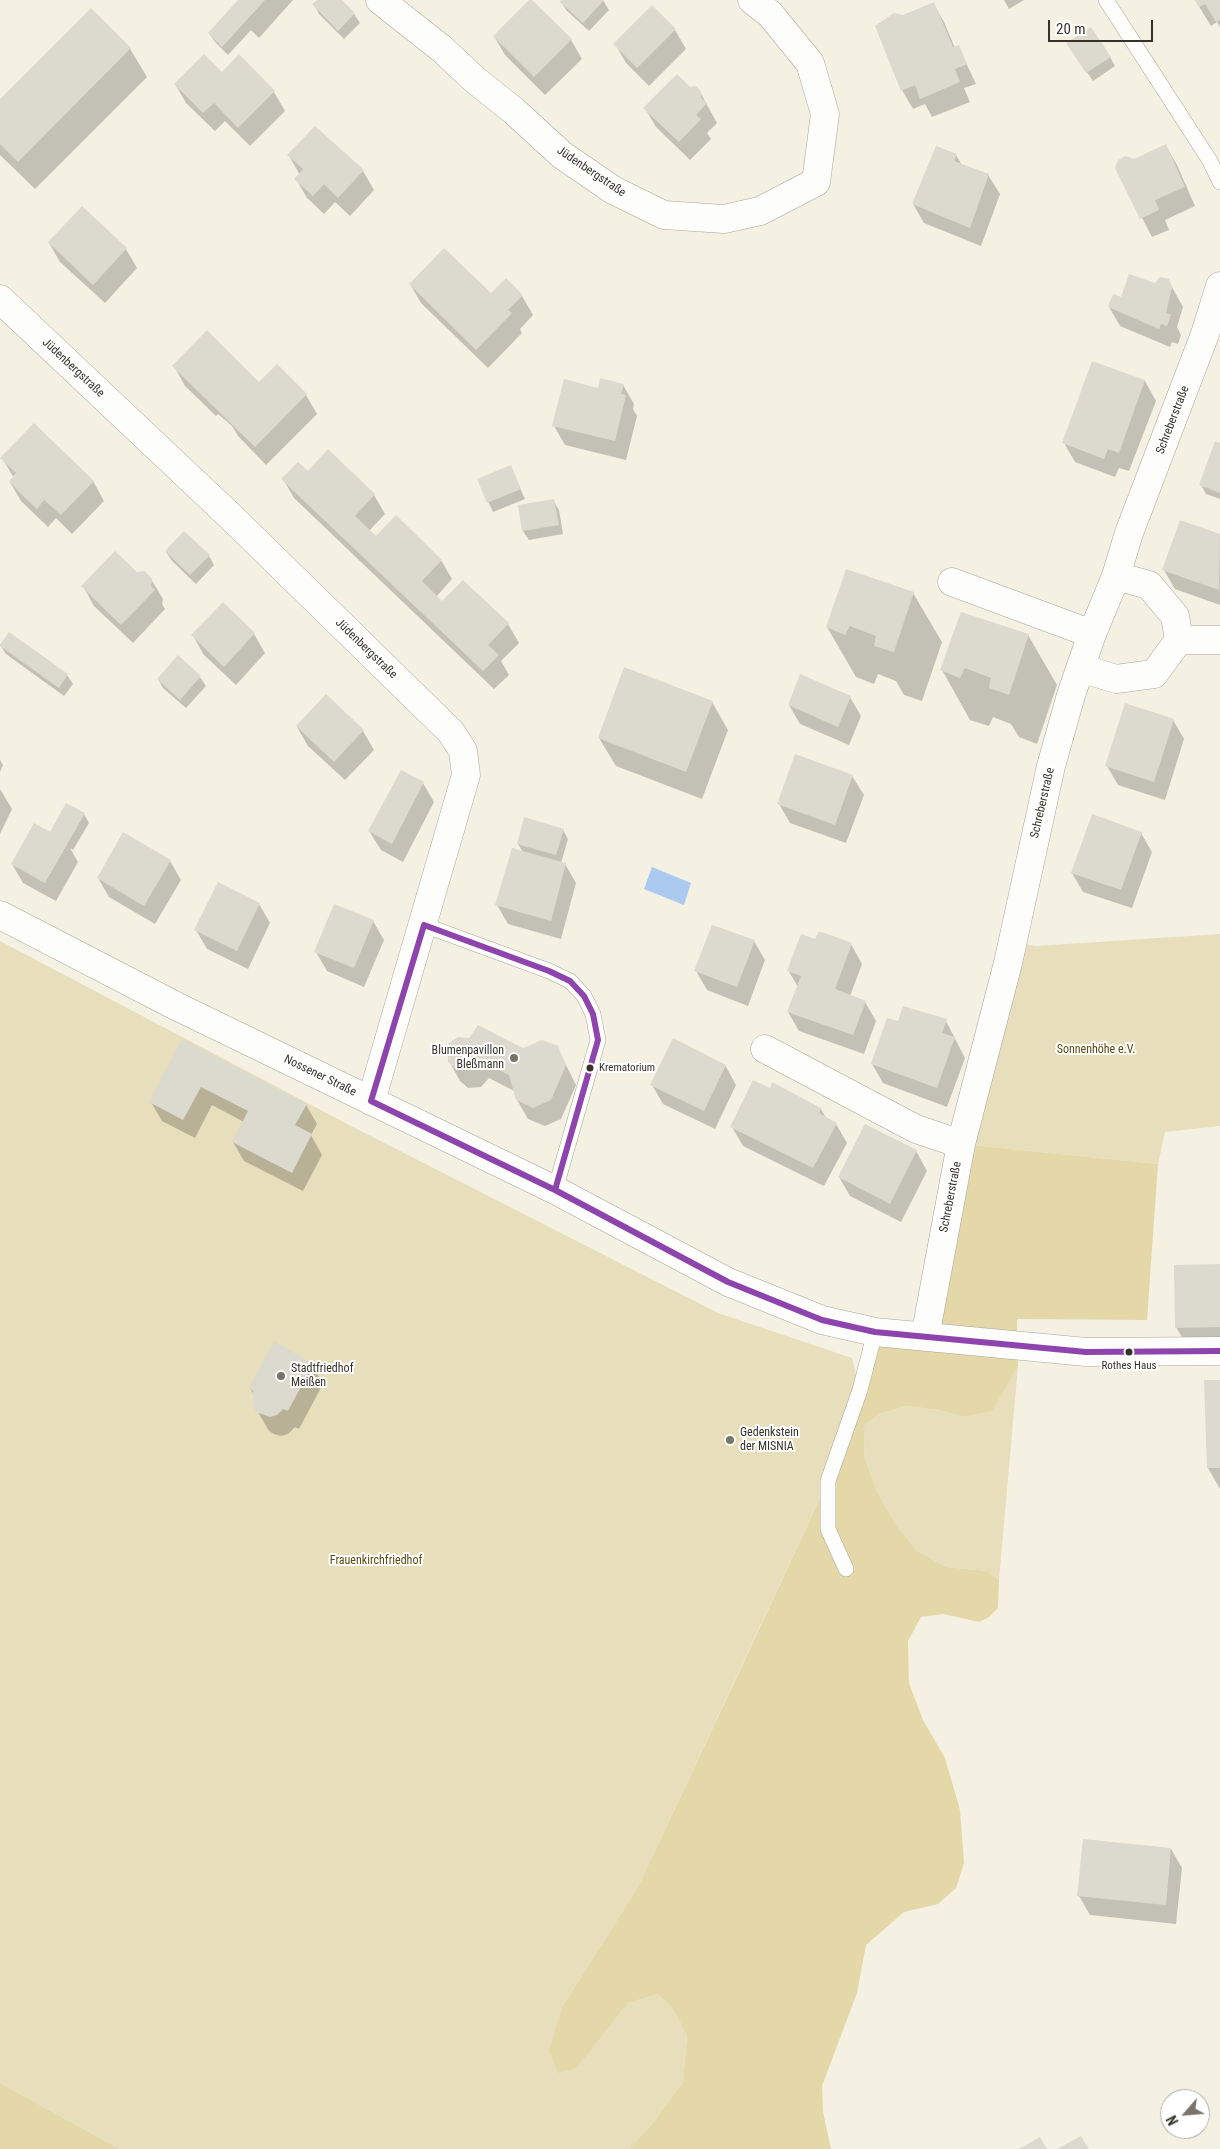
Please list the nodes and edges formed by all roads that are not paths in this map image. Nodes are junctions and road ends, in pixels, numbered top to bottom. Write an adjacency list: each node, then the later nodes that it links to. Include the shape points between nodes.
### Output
1 (380, 0): 2 (street, Jüdenbergstraße, via 442,49 562,154 613,190 664,215 724,219 760,211 816,182 825,114 810,63 770,14)
2 (752, 0)
3 (1106, 0): 4 (lane, via 1210,161)
4 (1220, 182)
5 (1220, 286): 7 (street, Schreberstraße)
6 (0, 300): 14 (street, Jüdenbergstraße, via 230,516 451,732 463,751 466,776)
7 (1116, 576): 9 (street, Schreberstraße); 10 (street, via 1149,585 1175,616)
8 (952, 582): 9 (street)
9 (1092, 634): 12 (street, Schreberstraße)
10 (1179, 640): 11 (street); 12 (street, via 1154,674 1116,679)
11 (1220, 640)
12 (1080, 668): 17 (street, Schreberstraße, via 1051,766 1008,963)
13 (0, 915): 16 (street, Nossener Straße)
14 (424, 925): 16 (street, Jüdenbergstraße); 18 (lane, via 570,981 594,1014 598,1040)
15 (765, 1049): 17 (street, via 916,1129)
16 (371, 1101): 18 (street, Nossener Straße)
17 (961, 1144): 20 (street, Schreberstraße)
18 (555, 1190): 19 (street, Nossener Straße, via 728,1282 822,1320)
19 (875, 1332): 20 (street, Nossener Straße); 22 (lane, via 860,1390 828,1480 828,1529)
20 (925, 1337): 21 (street, Nossener Straße, via 1086,1352)
21 (1220, 1351)
22 (846, 1569)

